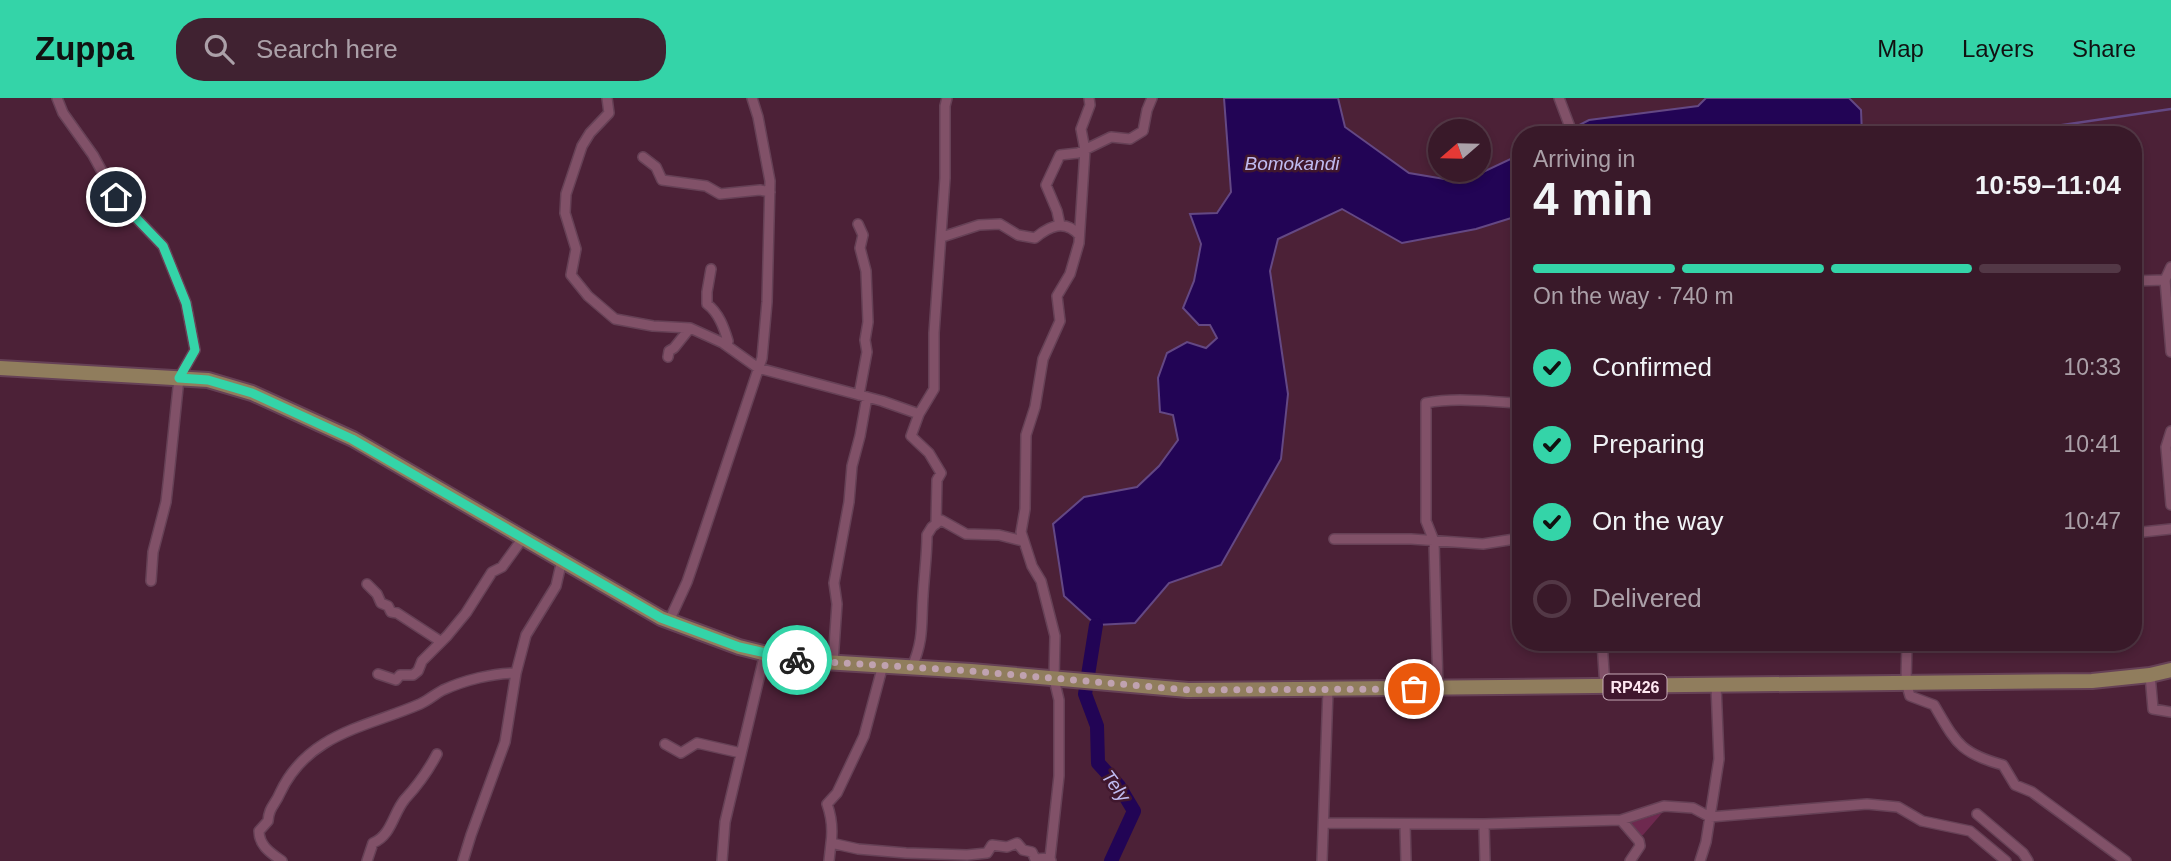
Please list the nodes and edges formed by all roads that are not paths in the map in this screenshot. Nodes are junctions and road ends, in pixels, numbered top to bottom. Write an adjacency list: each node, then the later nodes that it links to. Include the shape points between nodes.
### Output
1 (57, 98): 28 (street, via 116,197 163,246 186,303 195,350)
2 (607, 98): 22 (street, via 609,113 582,146 566,194 565,212 576,249 571,275 615,319)
3 (752, 98): 12 (street)
4 (947, 98): 17 (street)
5 (1088, 98): 9 (street, via 1090,106 1081,129)
6 (1152, 98): 9 (street, via 1143,131 1130,139 1111,137)
7 (1559, 98): 8 (street)
8 (1570, 126)
9 (1085, 150): 15 (street, via 1060,155 1047,180); 16 (street)
10 (643, 156): 13 (street, via 662,180 706,186)
11 (717, 184): 13 (street)
12 (770, 192): 13 (street); 27 (street)
13 (720, 194)
14 (858, 223): 29 (street, via 863,235 860,248 868,313)
15 (1060, 225): 16 (street); 17 (street, via 1035,238 1017,236 1000,225 979,225)
16 (1079, 235): 40 (street, via 1070,274 1057,296 1060,321 1043,359 1026,435)
17 (942, 237): 31 (street, via 934,389)
18 (2171, 267): 20 (street)
19 (711, 269): 23 (street, via 706,298 725,331 728,341)
20 (2165, 280): 21 (street); 24 (street)
21 (2142, 281)
22 (690, 328): 23 (street); 25 (street)
23 (723, 343): 27 (street)
24 (2171, 352)
25 (668, 357)
26 (0, 368): 28 (main road, RP426)
27 (758, 369): 29 (street); 45 (street, via 698,551)
28 (179, 378): 37 (main road, RP426, via 208,380 252,393 352,439); 43 (street, via 166,502)
29 (863, 396): 31 (street); 50 (street, via 834,583)
30 (1512, 403): 41 (street, via 1426,403 1426,520)
31 (919, 414): 34 (street, via 911,436 929,453 940,473)
32 (2171, 430): 33 (street, via 2166,447)
33 (2171, 505)
34 (936, 524): 40 (street, via 941,520 965,534); 52 (street, via 927,535 923,633)
35 (2171, 529): 36 (street)
36 (2142, 532)
37 (523, 538): 42 (main road, RP426); 46 (street)
38 (1334, 539): 41 (street)
39 (1512, 539): 41 (street, via 1483,544)
40 (1023, 541): 57 (street, via 1041,581)
41 (1434, 541): 61 (street)
42 (562, 560): 45 (main road, RP426); 54 (street, via 556,586 526,635)
43 (150, 581)
44 (367, 583): 46 (street, via 391,612)
45 (669, 621): 49 (main road, RP426)
46 (440, 641): 55 (street, via 413,675 396,680)
47 (1603, 651): 60 (street)
48 (1906, 651): 58 (street)
49 (765, 653): 50 (main road, RP426, via 791,660); 65 (street)
50 (833, 662): 51 (main road, RP426)
51 (883, 665): 52 (main road, RP426); 73 (street, via 864,736 837,793 827,804)
52 (912, 667): 57 (main road, RP426)
53 (2171, 670): 56 (main road, RP426)
54 (516, 673): 75 (street, via 496,673 443,690 421,704 326,741 293,771 260,831 260,840); 77 (street, via 505,742)
55 (378, 674)
56 (2150, 675): 58 (main road, RP426, via 2092,681); 63 (street, via 2153,709)
57 (1061, 680): 62 (main road, RP426, via 1188,690); 74 (street, via 1059,776)
58 (1906, 681): 59 (main road, RP426); 87 (street, via 1910,696 1934,705 1964,750 2003,765 2015,785 2032,792)
59 (1716, 685): 60 (main road, RP426); 68 (street, via 1720,759)
60 (1605, 687): 61 (main road, RP426)
61 (1438, 689): 62 (main road, RP426)
62 (1328, 690): 70 (street)
63 (2171, 712)
64 (665, 744): 65 (street, via 681,753 697,743)
65 (741, 753): 78 (street, via 725,822)
66 (437, 754): 76 (street, via 395,821 373,843)
67 (1978, 814): 86 (street)
68 (1710, 817): 69 (street, via 1693,808 1664,806); 84 (street); 85 (street, via 1867,804 1898,807 1922,821 1970,831)
69 (1620, 820): 72 (street); 83 (street, via 1639,841)
70 (1324, 823): 71 (street); 80 (street)
71 (1405, 824): 72 (street); 81 (street)
72 (1483, 824): 82 (street)
73 (831, 844): 74 (street, via 967,855 987,853 992,845 1017,844 1035,859); 79 (street)
74 (1050, 860)
75 (282, 861)
76 (367, 861)
77 (463, 861)
78 (722, 861)
79 (829, 861)
80 (1322, 861)
81 (1406, 861)
82 (1485, 861)
83 (1630, 861)
84 (1700, 861)
85 (2006, 861)
86 (2028, 861)
87 (2126, 861)

